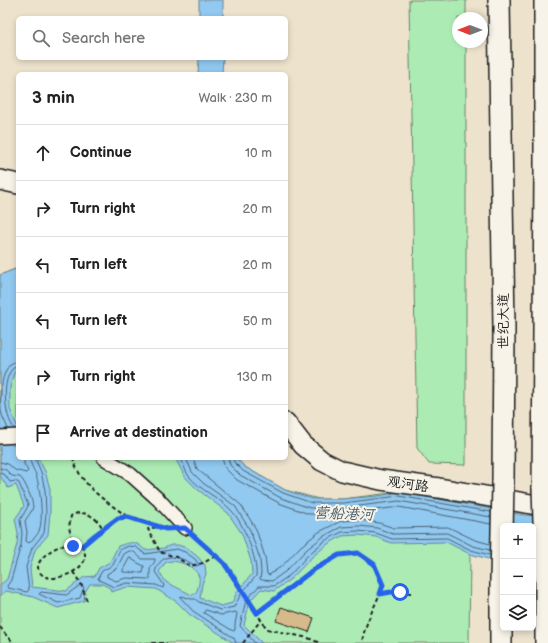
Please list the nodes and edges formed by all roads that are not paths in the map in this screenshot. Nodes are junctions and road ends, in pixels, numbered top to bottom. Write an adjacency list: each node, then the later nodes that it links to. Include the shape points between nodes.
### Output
1 (499, 0): 11 (main road, 世纪大道, bridge, via 504,328)
2 (545, 0): 9 (main road)
3 (0, 180): 4 (street)
4 (16, 184)
5 (288, 426): 9 (street, 观河路, via 302,445 322,461 342,471 381,480 438,488)
6 (16, 436): 7 (street)
7 (0, 437)
8 (107, 460): 10 (street, via 130,474)
9 (545, 498): 12 (main road, bridge)
10 (185, 528)
11 (501, 643)
12 (546, 643)

